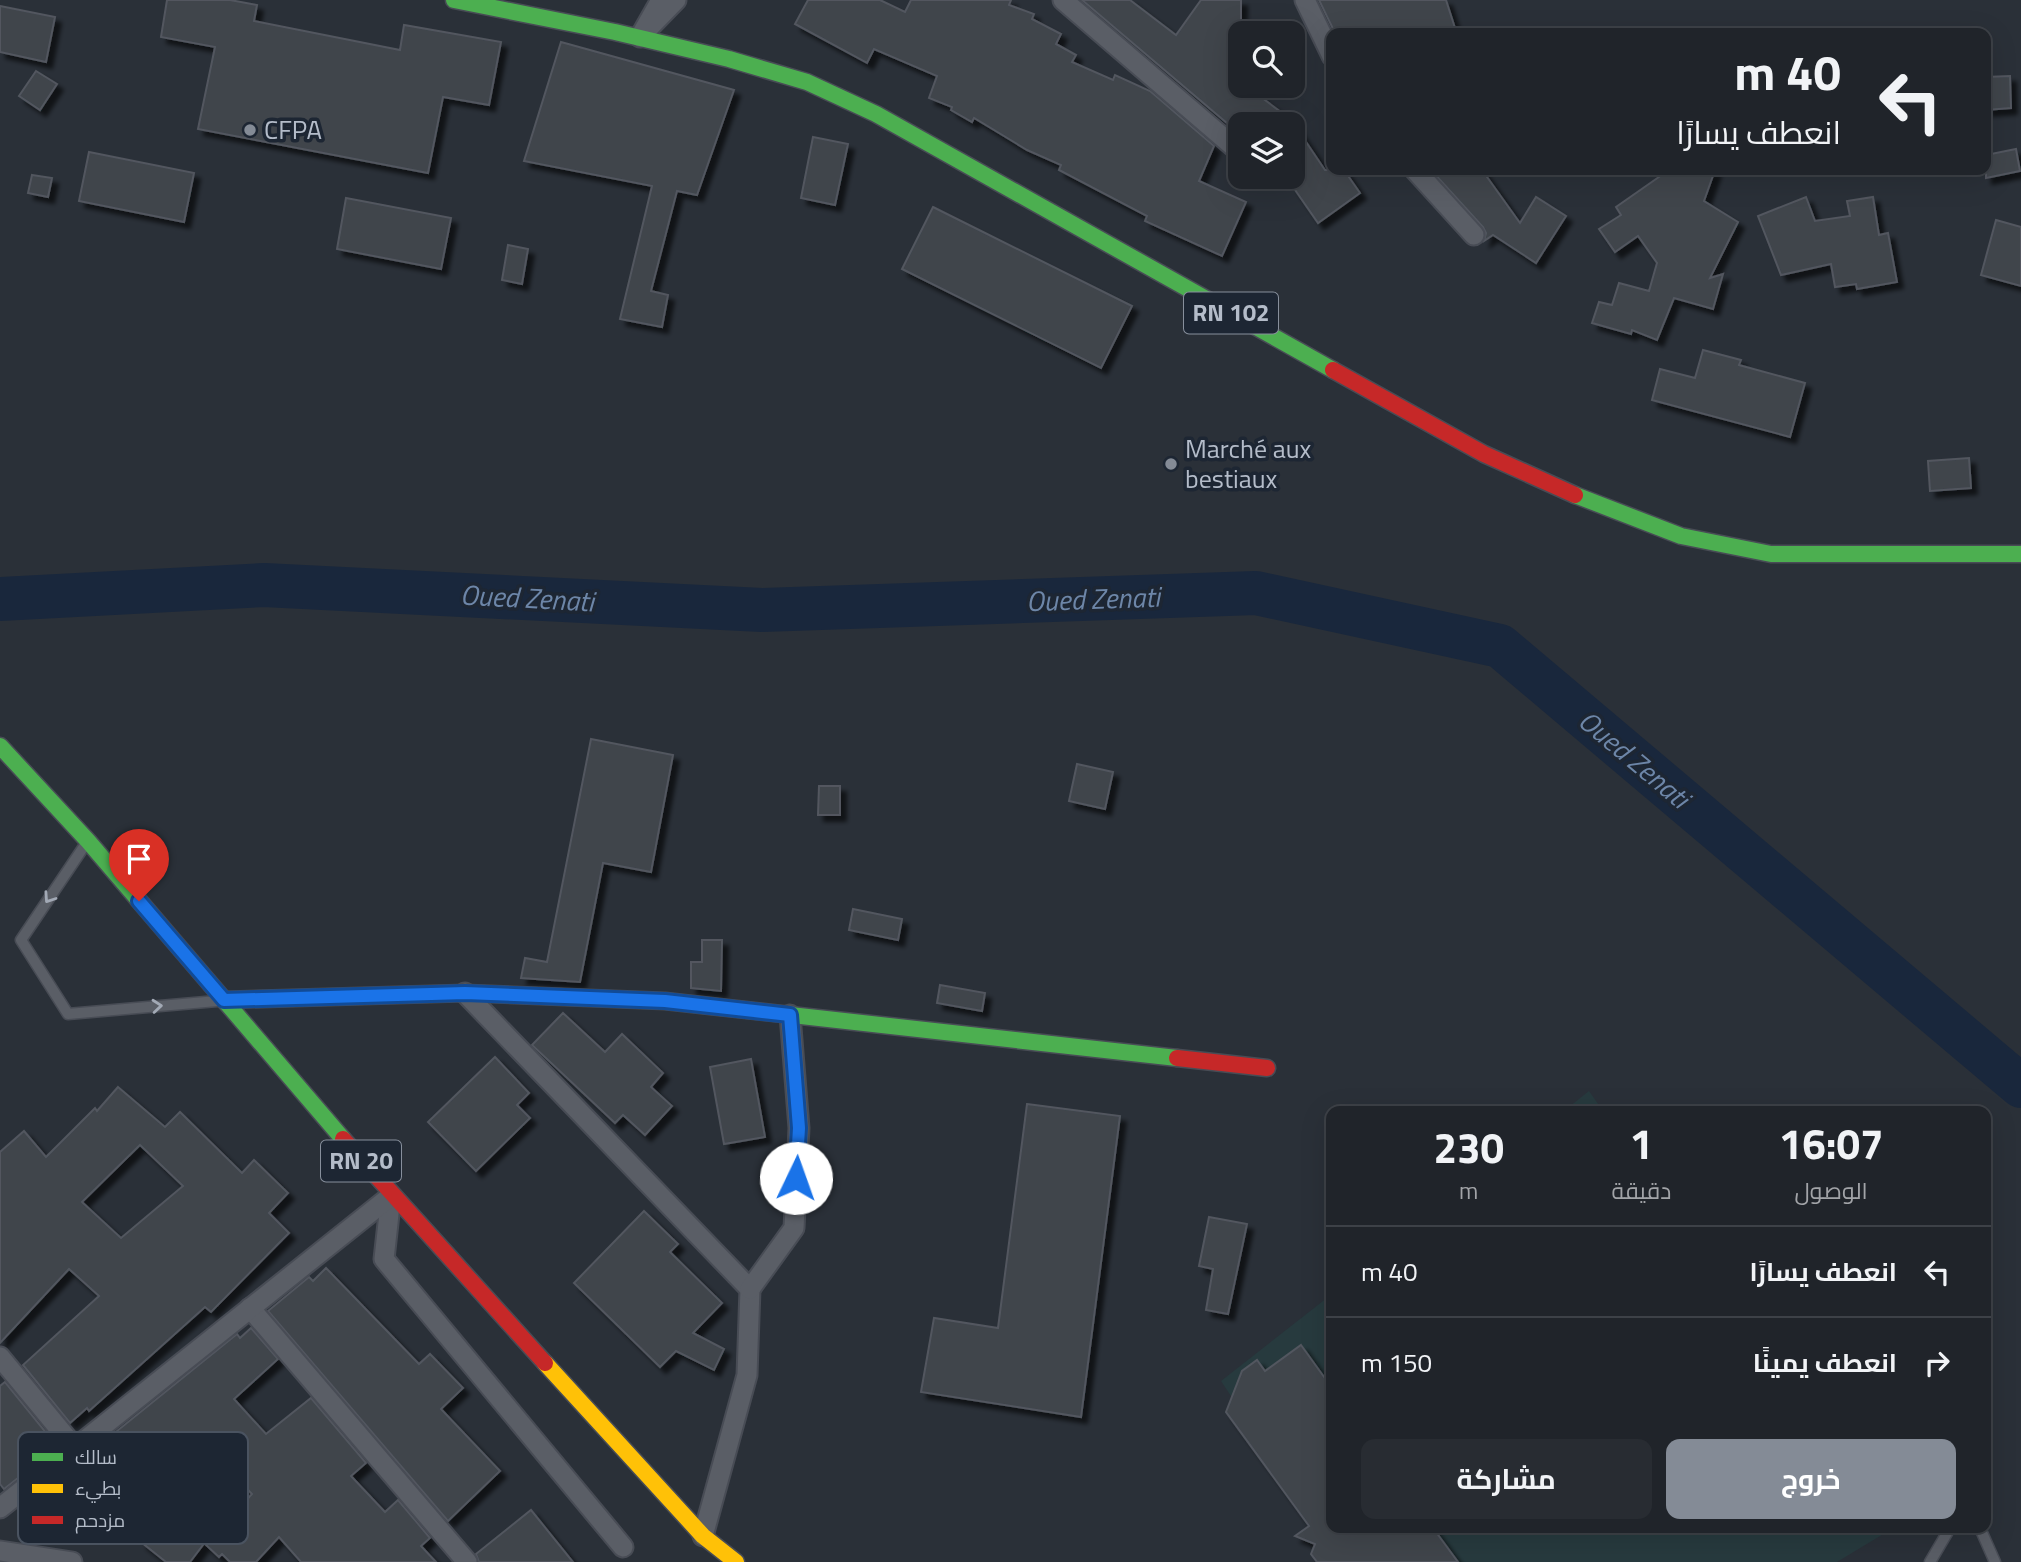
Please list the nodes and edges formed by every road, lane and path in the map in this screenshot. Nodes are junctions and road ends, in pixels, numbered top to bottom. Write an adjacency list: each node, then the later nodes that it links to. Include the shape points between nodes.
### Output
1 (454, 0): 6 (main road, RN 102)
2 (661, 0): 7 (street)
3 (676, 0): 7 (street)
4 (1063, 0): 9 (street)
5 (1305, 0): 8 (street)
6 (524, 7): 7 (main road, RN 102)
7 (640, 37): 12 (main road, RN 102, via 807,82 876,114 1451,435 1587,501 1681,536 1771,554)
8 (1326, 44)
9 (1228, 142)
10 (1420, 175): 11 (street)
11 (1474, 235)
12 (2021, 554)
13 (0, 746): 14 (main road, RN 20)
14 (88, 841): 16 (main road, RN 20); 16 (lane, one-way to 16, via 21,940 68,1014)
15 (465, 993): 16 (main road); 17 (main road, via 665,1001); 20 (street)
16 (224, 1000): 19 (main road, RN 20)
17 (790, 1015): 18 (main road); 20 (street, via 799,1128 794,1228)
18 (1267, 1068)
19 (391, 1196): 21 (street); 29 (main road, RN 20); 30 (street, via 383,1259)
20 (750, 1289): 29 (street, via 747,1375)
21 (250, 1308): 24 (street); 33 (street)
22 (0, 1357): 23 (street)
23 (62, 1432)
24 (95, 1432)
25 (18, 1494): 26 (street)
26 (0, 1508)
27 (1947, 1533): 35 (lane)
28 (1982, 1533): 36 (lane)
29 (703, 1536): 34 (main road, RN 20)
30 (623, 1547)
31 (0, 1551): 32 (street)
32 (72, 1562)
33 (467, 1562)
34 (736, 1562)
35 (1930, 1562)
36 (1995, 1562)

